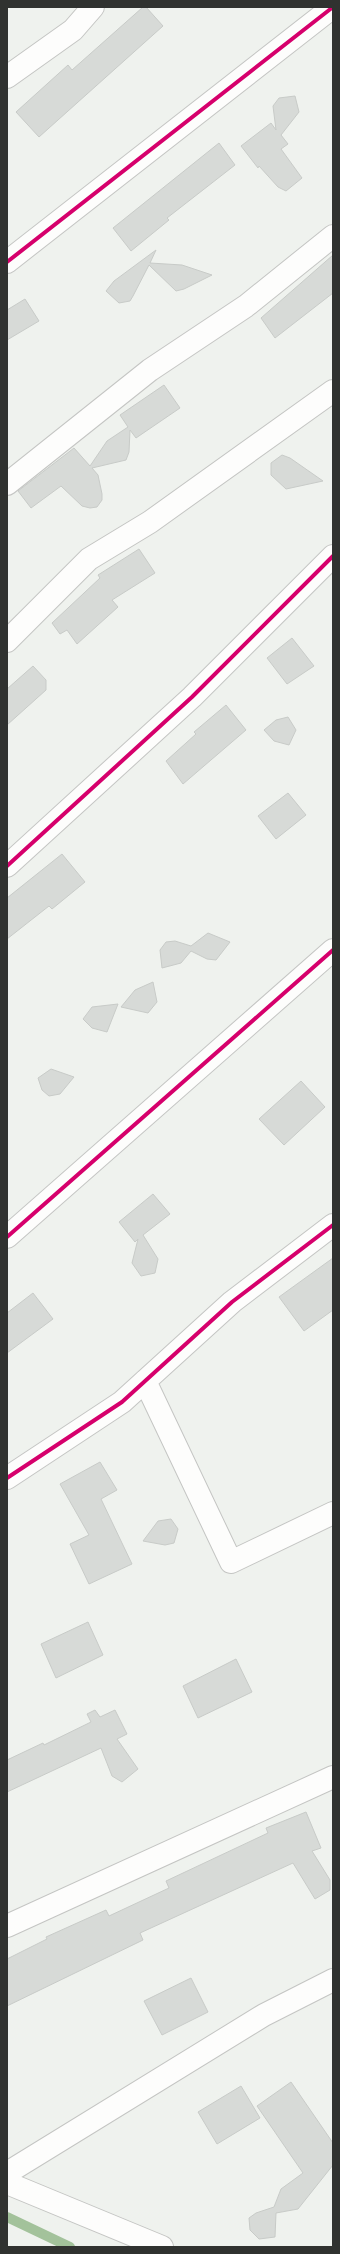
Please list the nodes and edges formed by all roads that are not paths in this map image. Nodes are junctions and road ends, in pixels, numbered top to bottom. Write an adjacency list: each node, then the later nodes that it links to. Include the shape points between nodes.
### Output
1 (93, 7): 3 (street, via 73,30)
2 (333, 7): 5 (street)
3 (7, 77)
4 (333, 236): 7 (street, via 246,306 150,370)
5 (7, 262)
6 (333, 391): 9 (street, via 150,522 89,559)
7 (7, 484)
8 (333, 556): 10 (street, via 192,697)
9 (7, 640)
10 (7, 866)
11 (333, 950): 13 (street)
12 (333, 1225): 14 (street, via 232,1302)
13 (7, 1237)
14 (145, 1381): 15 (street, via 122,1402); 16 (street, via 231,1562)
15 (7, 1478)
16 (333, 1513)
17 (333, 1777): 18 (street)
18 (7, 1926)
19 (333, 1980): 20 (street, via 264,2015)
20 (7, 2173)
21 (7, 2183): 22 (street)
22 (162, 2247)

